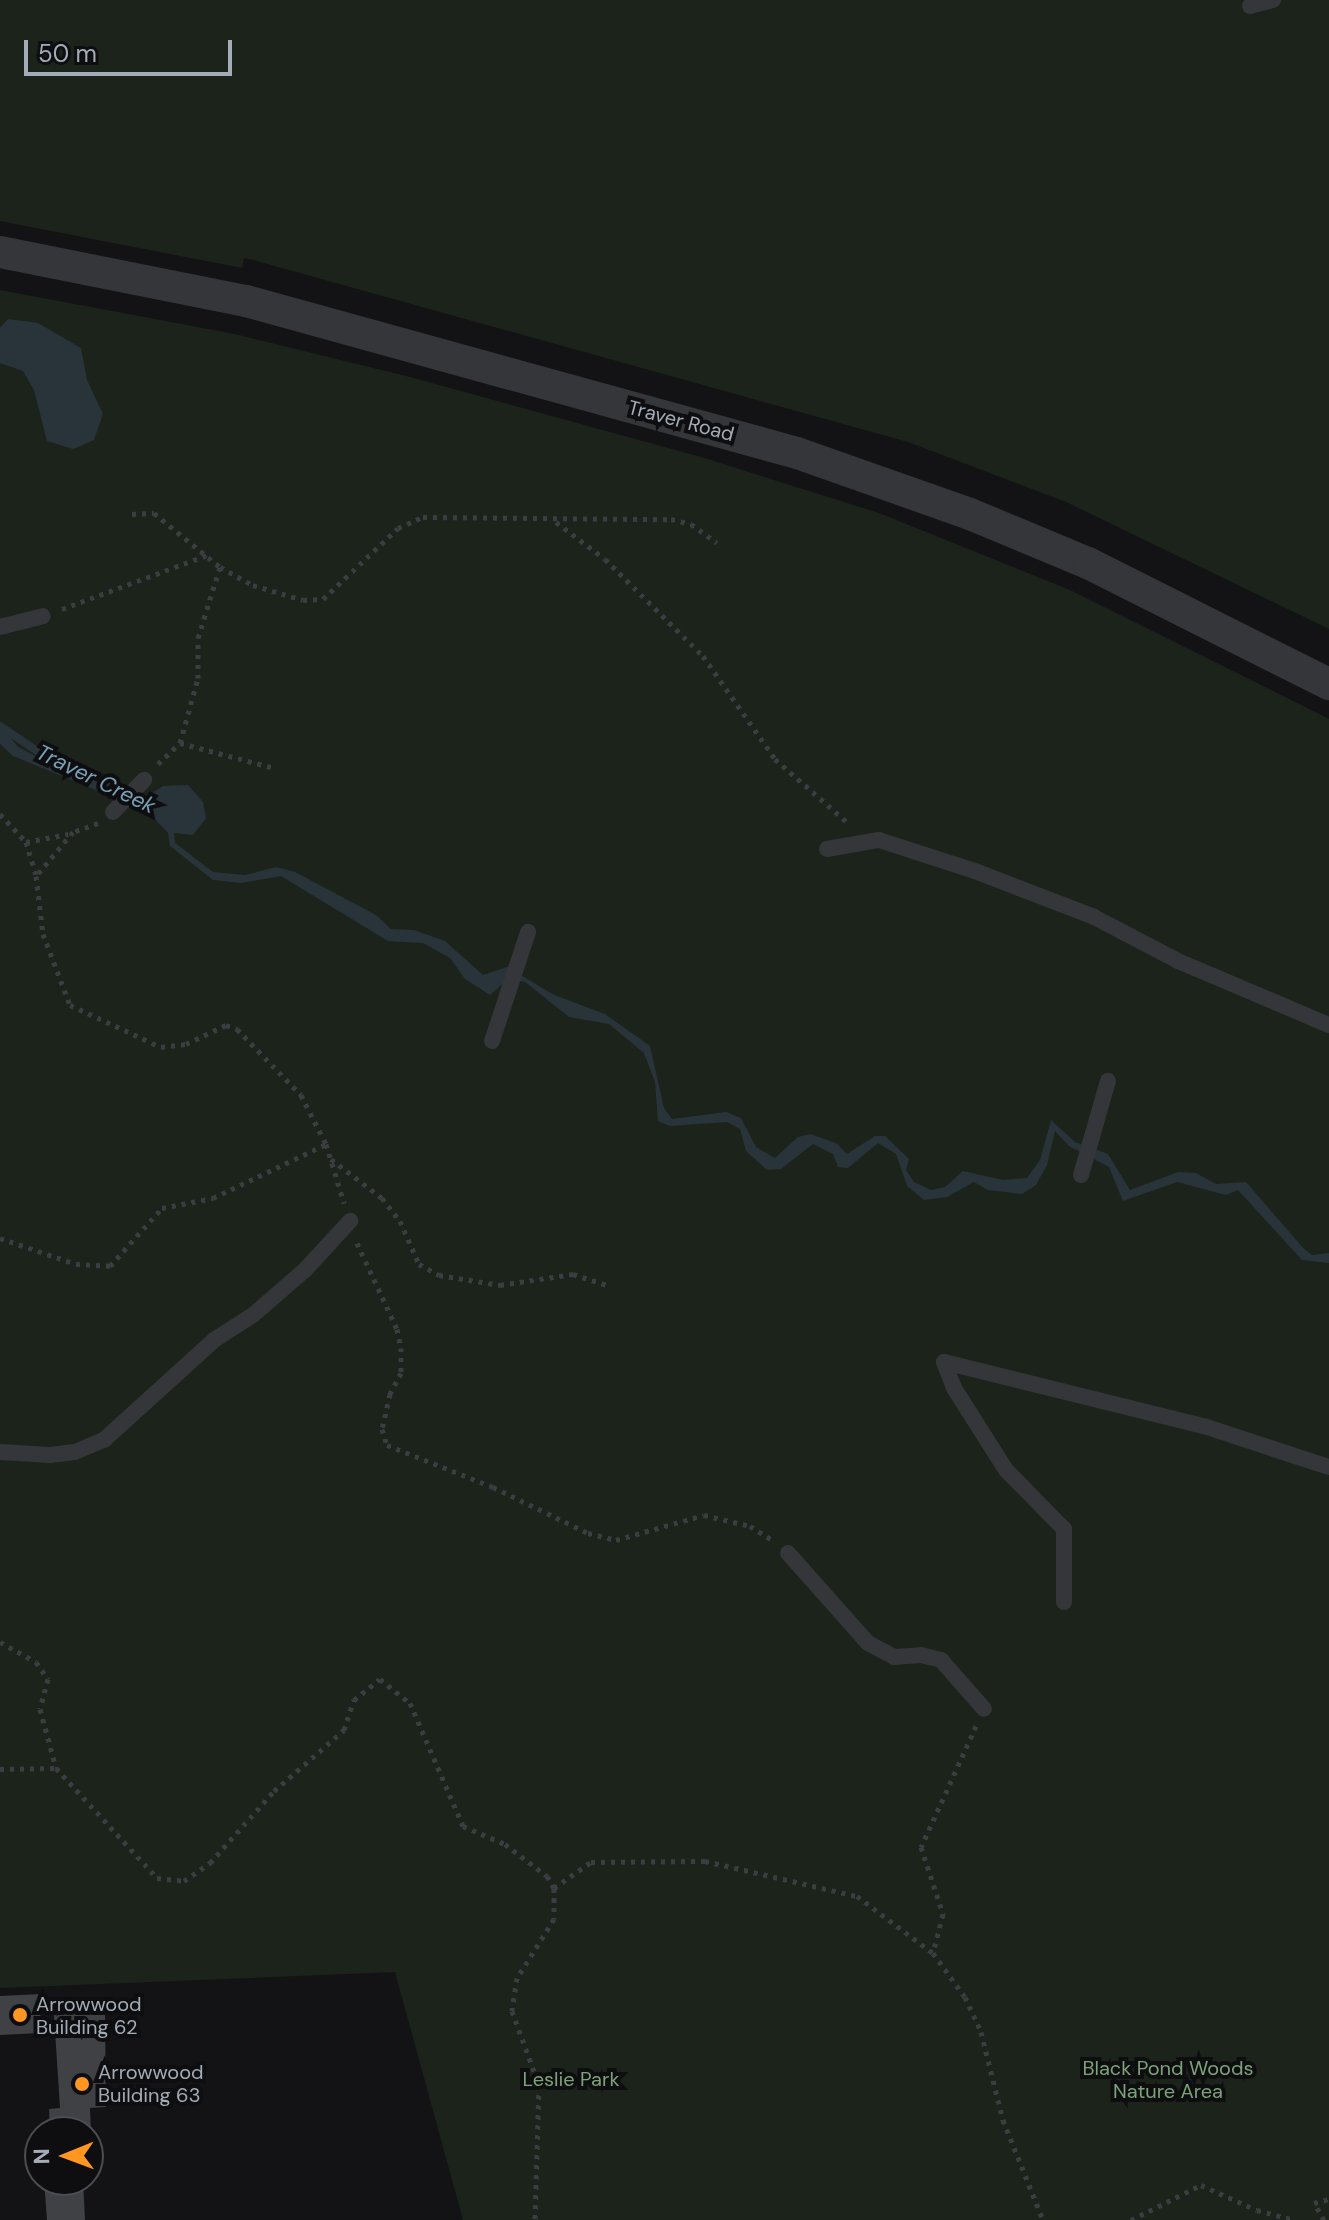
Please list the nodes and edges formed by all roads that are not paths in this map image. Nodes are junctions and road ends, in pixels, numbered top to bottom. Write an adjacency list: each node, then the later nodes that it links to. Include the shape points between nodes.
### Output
1 (1273, 0): 2 (lane)
2 (1250, 6)
3 (0, 252): 6 (street, Traver Road, via 246,301 797,453 970,514 1088,563)
4 (43, 616): 5 (lane)
5 (0, 627)
6 (1329, 684)
7 (144, 780): 8 (lane)
8 (113, 812)
9 (827, 849): 11 (lane, via 870,841 904,846 1079,911 1178,961)
10 (528, 932): 12 (lane)
11 (1329, 1025)
12 (492, 1041)
13 (1108, 1081): 14 (lane)
14 (1081, 1175)
15 (350, 1221): 16 (lane, via 305,1270 214,1340 105,1439 75,1452)
16 (0, 1452)
17 (1329, 1467): 19 (lane, via 1207,1427 944,1362 954,1388 1006,1470 1064,1529)
18 (788, 1553): 20 (lane, via 856,1632 894,1657 941,1660)
19 (1064, 1602)
20 (984, 1709)

